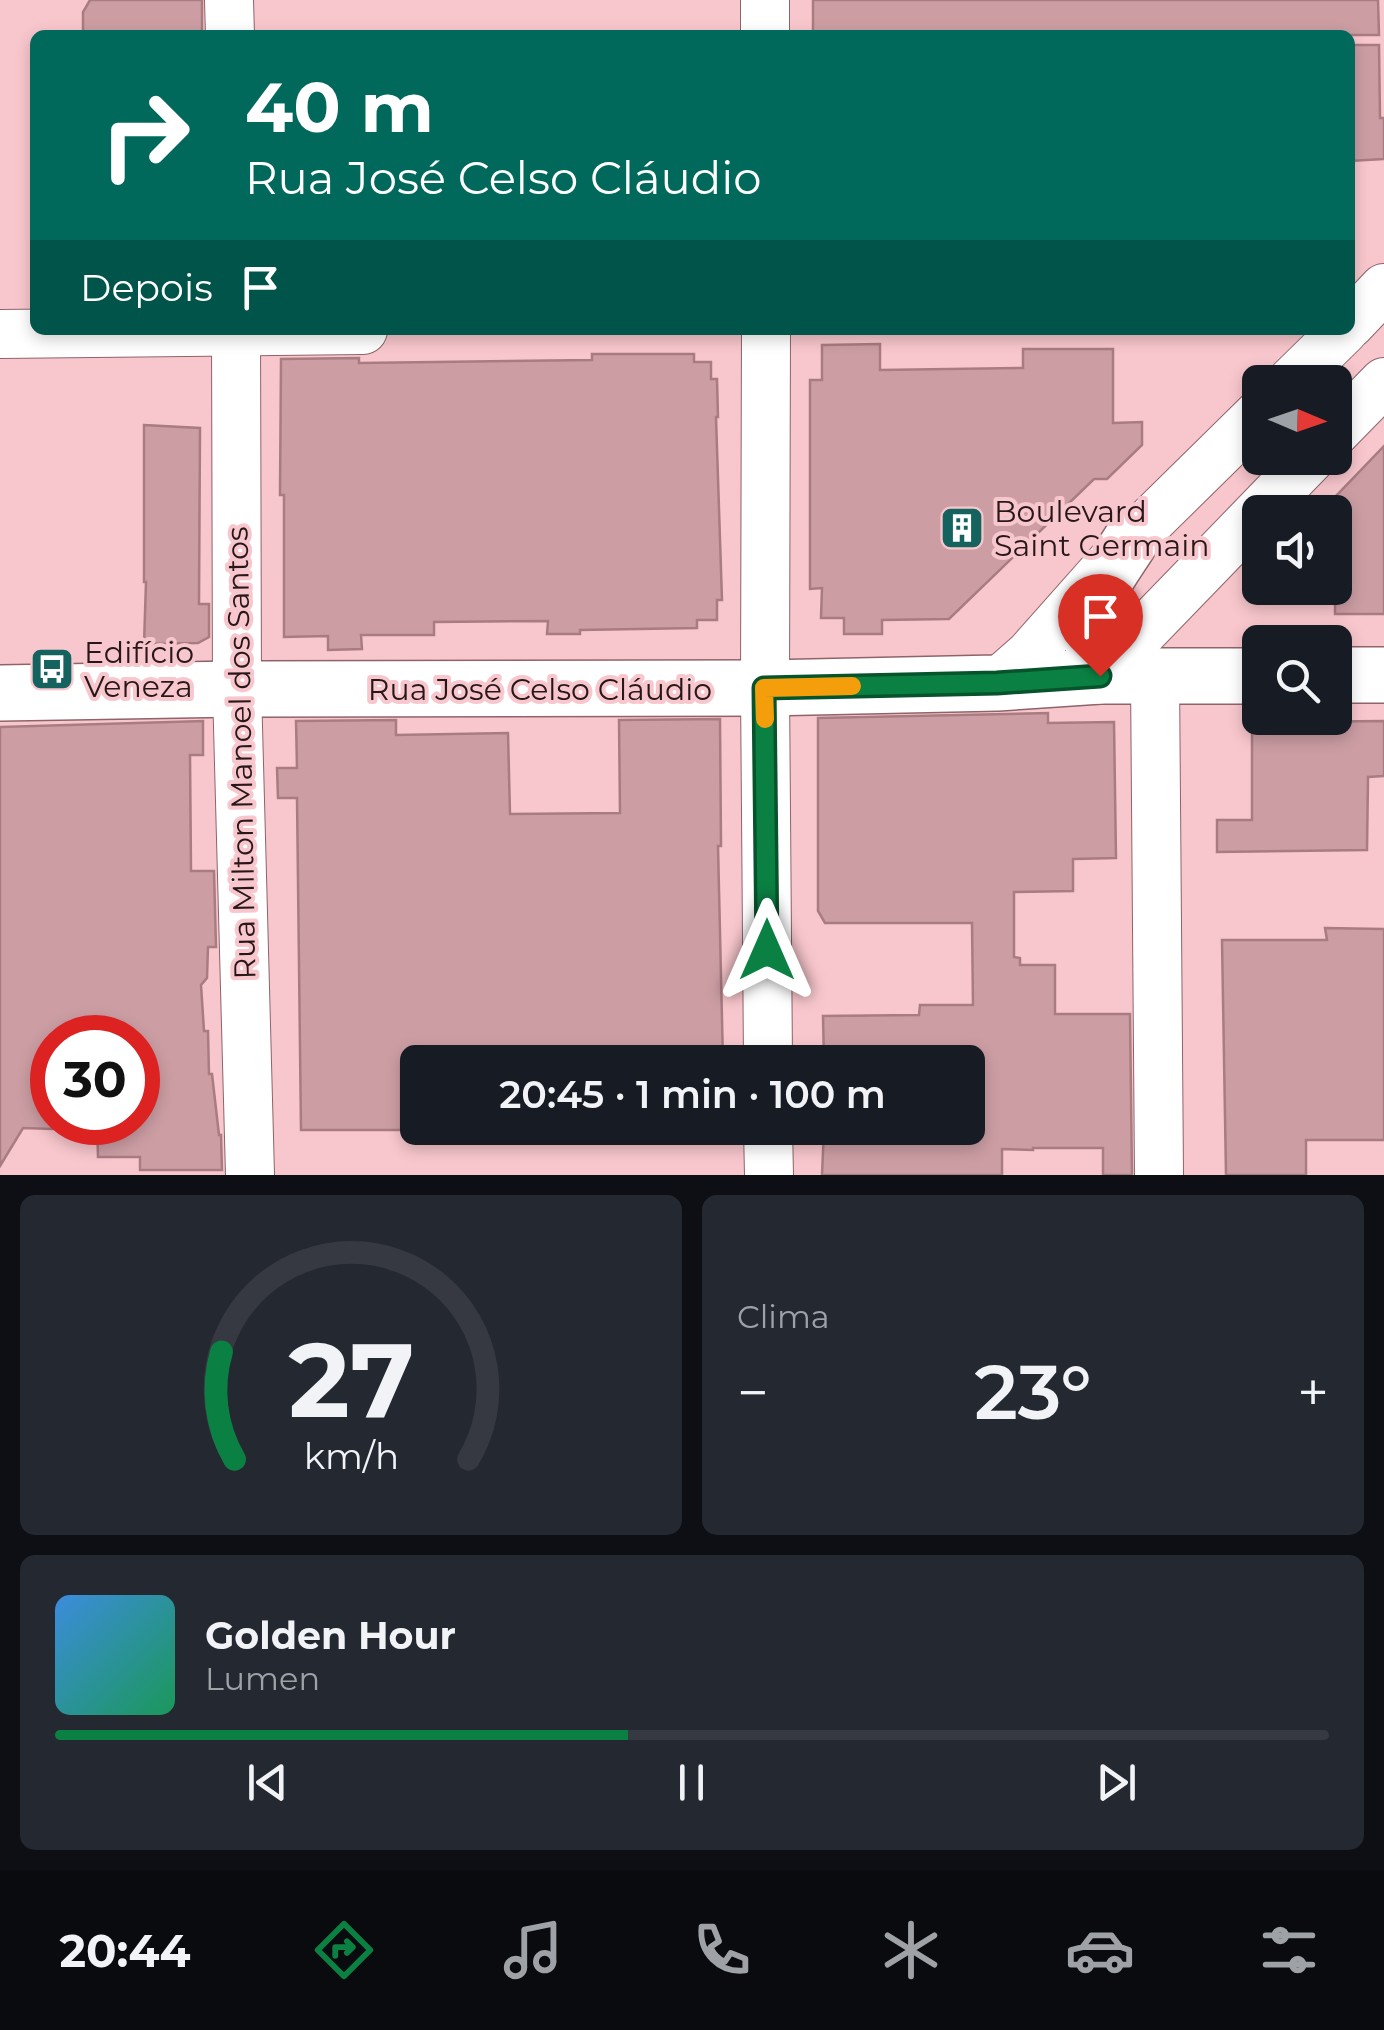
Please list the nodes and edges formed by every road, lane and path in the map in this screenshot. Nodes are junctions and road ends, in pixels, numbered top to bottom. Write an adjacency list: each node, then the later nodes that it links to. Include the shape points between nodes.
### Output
1 (229, 0): 3 (street)
2 (765, 0): 4 (street)
3 (230, 30)
4 (766, 30)
5 (1384, 288): 6 (street)
6 (1355, 319)
7 (0, 334): 8 (street)
8 (30, 334)
9 (236, 335): 25 (street, Rua Milton Manoel dos Santos)
10 (766, 335): 24 (street)
11 (1339, 335): 12 (street)
12 (1308, 365)
13 (1384, 382): 14 (street)
14 (1352, 415)
15 (1242, 431): 17 (street)
16 (1294, 475): 19 (street)
17 (1131, 540): 19 (street, via 1094,605 1090,625); 23 (street)
18 (1384, 675): 22 (street)
19 (1100, 676): 20 (street, Rua José Celso Cláudio); 23 (street, Rua José Celso Cláudio)
20 (1156, 676): 21 (street, Rua José Celso Cláudio); 31 (street)
21 (1242, 676)
22 (1352, 676)
23 (997, 683): 24 (street, Rua José Celso Cláudio)
24 (764, 688): 25 (street, Rua José Celso Cláudio); 27 (street)
25 (237, 689): 26 (street, Rua José Celso Cláudio); 29 (street, Rua Milton Manoel dos Santos)
26 (0, 692)
27 (768, 1045)
28 (768, 1145): 30 (street)
29 (250, 1175)
30 (769, 1175)
31 (1158, 1175)

